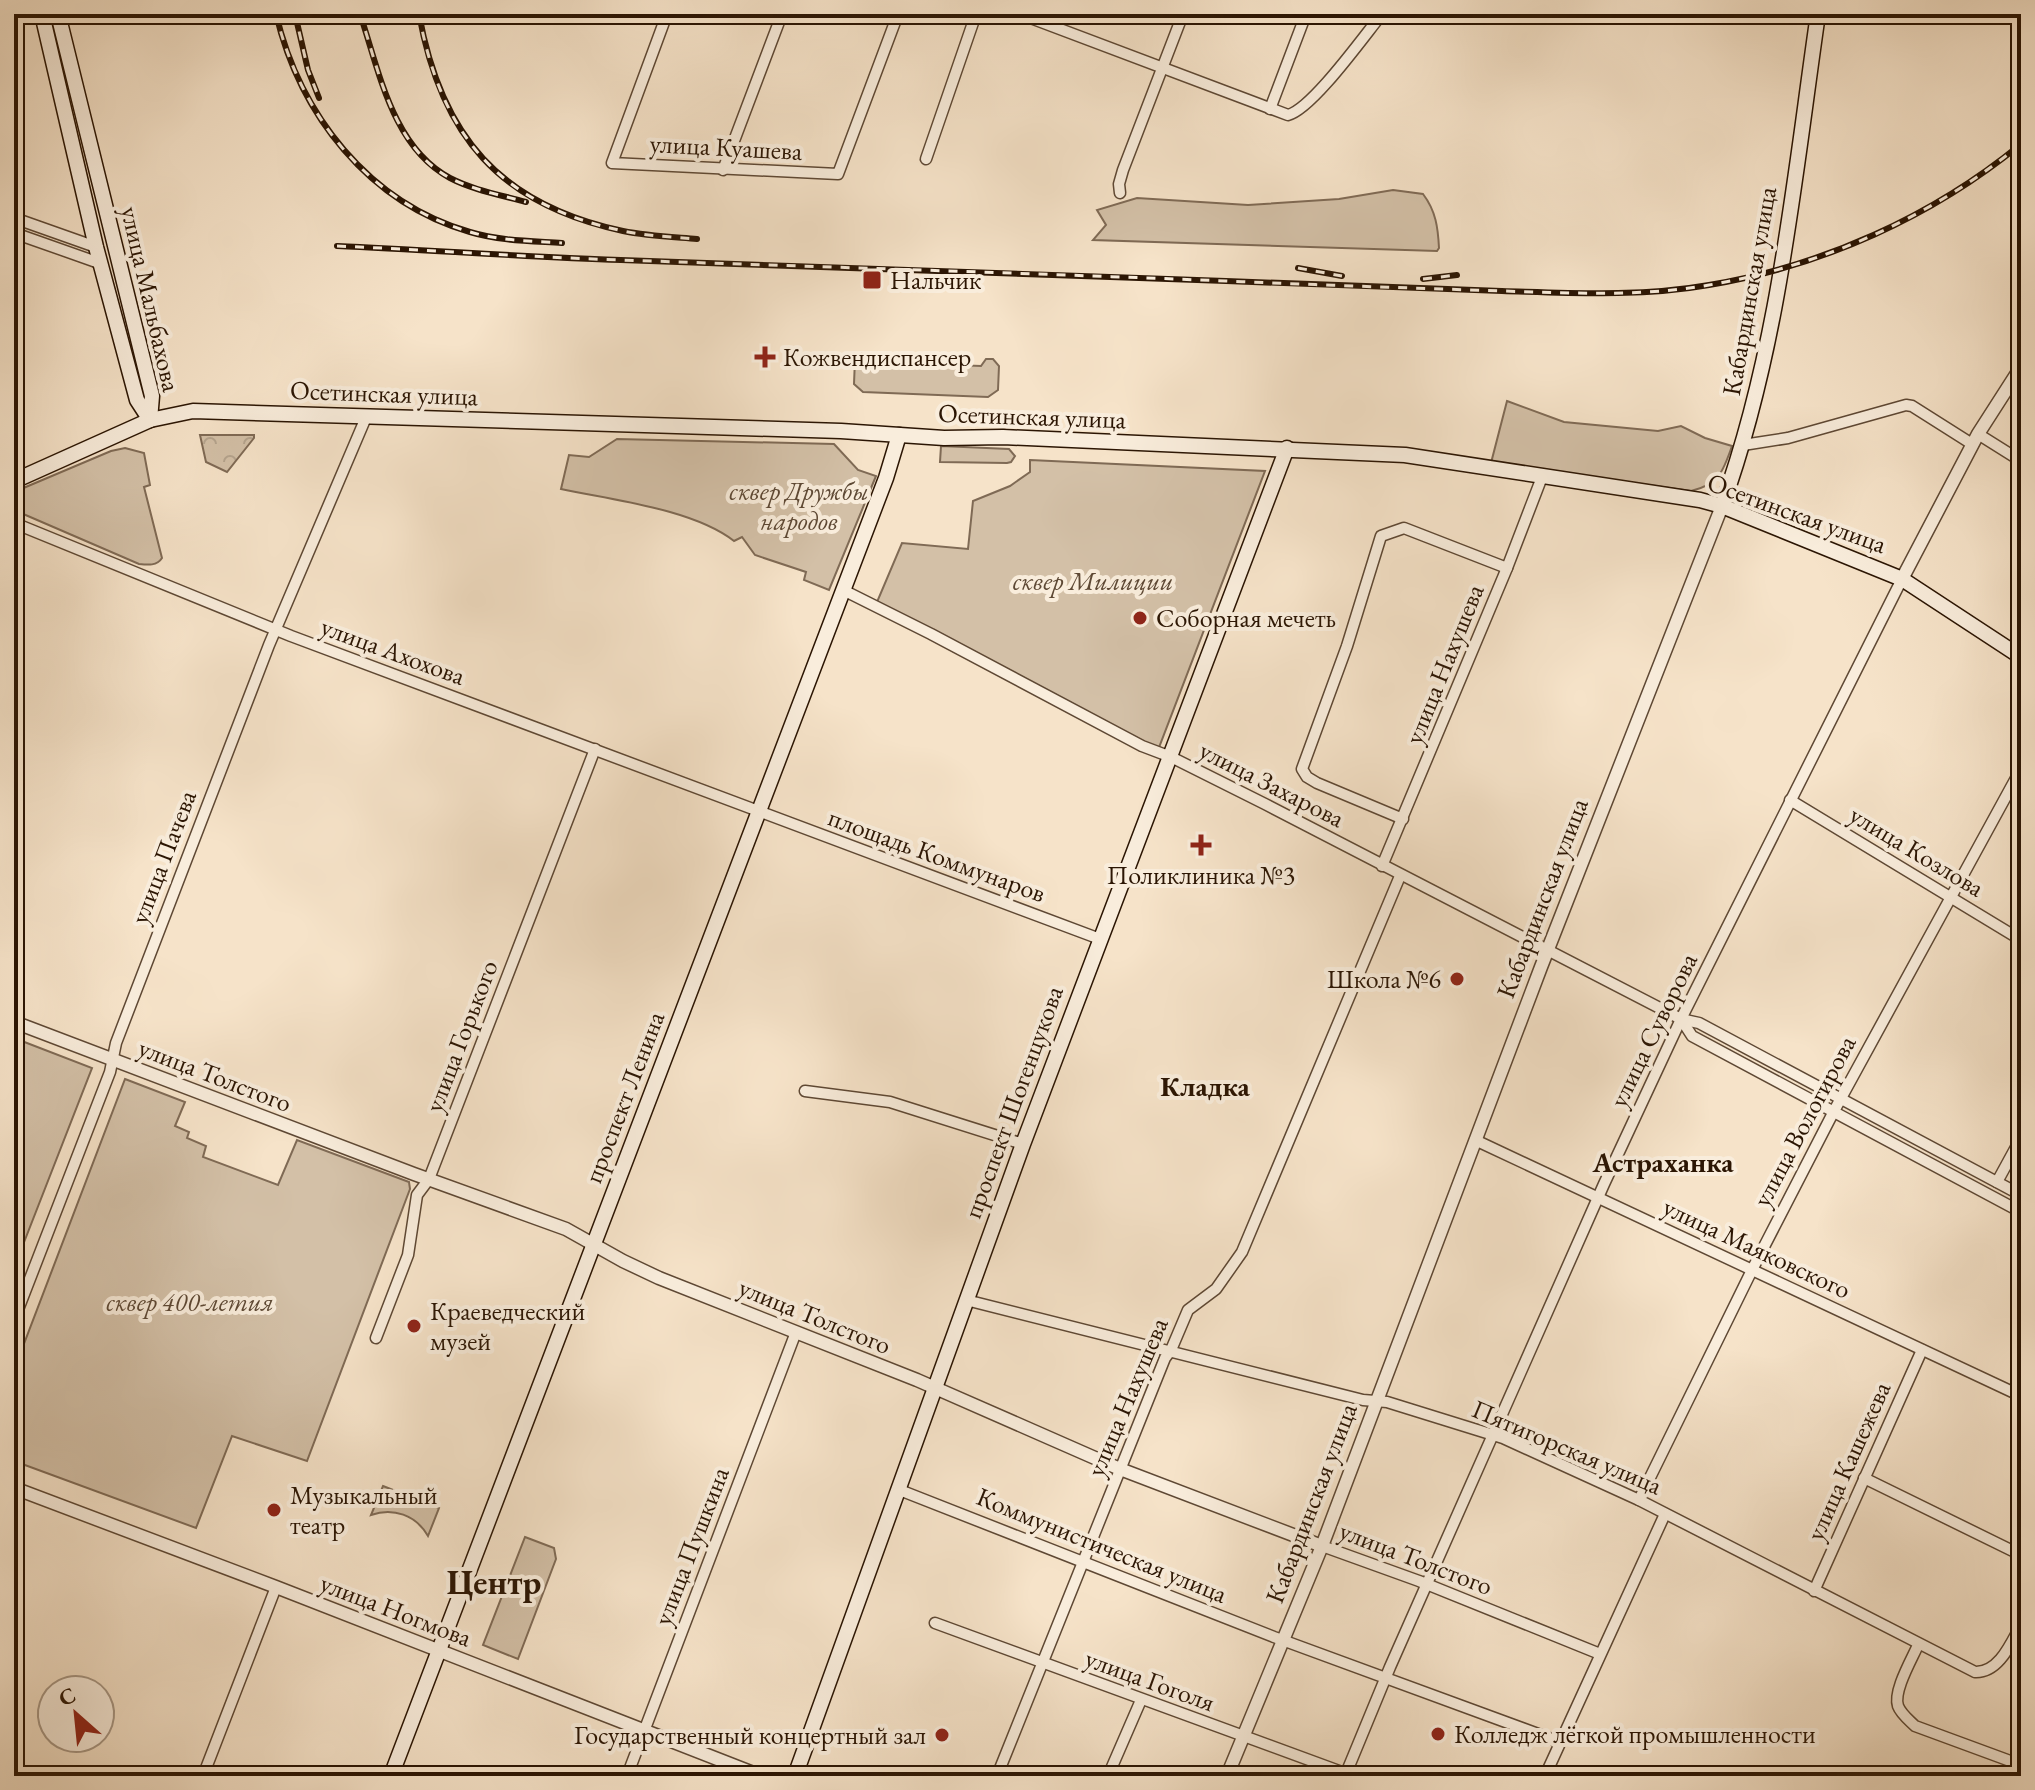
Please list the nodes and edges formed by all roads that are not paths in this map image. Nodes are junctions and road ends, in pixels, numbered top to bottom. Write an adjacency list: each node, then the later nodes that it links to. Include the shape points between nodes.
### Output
1 (42, 14): 21 (main road, улица Мальбахова)
2 (58, 14): 25 (main road, улица Мальбахова, via 152,396)
3 (667, 14): 17 (street, улица Куашева, via 612,163)
4 (782, 14): 17 (street)
5 (898, 14): 17 (street, улица Куашева, via 838,174)
6 (976, 14): 16 (street)
7 (1020, 14): 13 (street)
8 (1062, 14): 13 (street)
9 (1183, 14): 14 (street)
10 (1306, 14): 15 (street)
11 (1382, 14): 15 (street, via 1299,111 1284,114)
12 (1818, 14): 28 (main road, Кабардинская улица, via 1776,299)
13 (1057, 27): 14 (street)
14 (1164, 66): 15 (street); 18 (street, via 1123,170)
15 (1270, 109)
16 (926, 159)
17 (723, 170)
18 (1120, 193)
19 (14, 218): 21 (street)
20 (14, 233): 22 (street)
21 (96, 247): 22 (main road, улица Мальбахова)
22 (102, 264): 25 (main road, улица Мальбахова, via 137,400)
23 (2021, 367): 27 (street, улица Суворова)
24 (367, 415): 25 (main road, Осетинская улица, via 193,411); 26 (main road, Осетинская улица); 38 (street, улица Пачева)
25 (150, 420): 32 (main road, Осетинская улица)
26 (899, 435): 29 (main road, Осетинская улица); 37 (main road, проспект Ленина)
27 (1975, 439): 28 (street, via 1906,405); 30 (street); 36 (street, улица Суворова)
28 (1743, 445): 33 (main road, Кабардинская улица)
29 (1287, 448): 31 (main road, Осетинская улица, via 1405,455); 41 (main road, проспект Шогенцукова)
30 (2021, 461)
31 (1542, 477): 33 (main road, Осетинская улица); 35 (street, улица Нахушева)
32 (14, 481)
33 (1722, 506): 36 (main road, Осетинская улица); 51 (street, Кабардинская улица)
34 (14, 523): 38 (street, улица Ахохова)
35 (1507, 568): 45 (street, улица Нахушева); 45 (street, via 1404,528 1381,536 1302,769 1317,783)
36 (1902, 579): 39 (main road, Осетинская улица); 43 (street, улица Суворова)
37 (843, 590): 41 (street, улица Захарова); 44 (main road, проспект Ленина)
38 (276, 630): 40 (street, улица Ахохова); 54 (street, улица Пачева)
39 (2021, 657)
40 (595, 749): 44 (street, улица Ахохова); 61 (street, улица Горького)
41 (1171, 757): 46 (street, улица Захарова); 49 (main road, проспект Шогенцукова)
42 (2021, 769): 48 (street, улица Вологирова)
43 (1790, 800): 48 (street, улица Козлова); 52 (street, улица Суворова)
44 (759, 811): 49 (street, площадь Коммунаров); 66 (main road, проспект Ленина)
45 (1403, 819): 46 (street, улица Нахушева)
46 (1382, 866): 47 (street, улица Захарова)
47 (1400, 876): 51 (street, улица Захарова); 72 (street, улица Нахушева, via 1242,1252 1216,1289 1188,1310)
48 (1949, 897): 50 (street, улица Козлова); 56 (street, улица Вологирова)
49 (1100, 939): 60 (main road, проспект Шогенцукова)
50 (2021, 940)
51 (1548, 951): 52 (street, улица Захарова); 59 (street, Кабардинская улица)
52 (1681, 1019): 56 (street, улица Захарова, via 1699,1023); 57 (street, улица Захарова, via 1692,1036); 64 (street, улица Суворова)
53 (14, 1022): 54 (street, улица Толстого)
54 (113, 1059): 61 (street, улица Толстого); 69 (street, улица Пачева)
55 (805, 1091): 60 (street, via 890,1102)
56 (1841, 1097): 57 (street, улица Вологирова); 62 (street, улица Захарова)
57 (1834, 1111): 65 (street, улица Захарова); 67 (street, улица Вологирова)
58 (2021, 1138): 62 (street)
59 (1475, 1140): 64 (street, улица Маяковского); 76 (street, Кабардинская улица)
60 (1023, 1144): 68 (main road, проспект Шогенцукова)
61 (429, 1179): 66 (street, улица Толстого, via 566,1229); 71 (street, улица Горького, via 417,1195 408,1255)
62 (1997, 1182): 63 (street, улица Захарова)
63 (2021, 1195)
64 (1599, 1198): 67 (street, улица Маяковского); 77 (street, улица Суворова)
65 (2021, 1212)
66 (593, 1245): 70 (street, улица Толстого, via 659,1278); 94 (main road, проспект Ленина)
67 (1752, 1270): 73 (street, улица Маяковского); 82 (street, улица Вологирова)
68 (966, 1300): 72 (street, Пятигорская улица); 74 (main road, проспект Шогенцукова)
69 (14, 1320)
70 (796, 1332): 74 (street, улица Толстого); 99 (street, улица Пушкина)
71 (376, 1338)
72 (1171, 1350): 76 (street, Пятигорская улица); 78 (street, улица Нахушева)
73 (1922, 1350): 75 (street, улица Маяковского); 79 (street, улица Кашежева)
74 (934, 1387): 78 (street, улица Толстого); 81 (main road, проспект Шогенцукова)
75 (2021, 1396)
76 (1376, 1400): 77 (street, Пятигорская улица); 84 (street, Кабардинская улица)
77 (1495, 1435): 82 (street, Пятигорская улица); 87 (street, улица Суворова)
78 (1120, 1469): 84 (street, улица Толстого); 86 (street, улица Нахушева)
79 (1864, 1478): 85 (street); 89 (street, улица Кашежева)
80 (14, 1488): 88 (street, улица Ногмова)
81 (897, 1489): 86 (street, Коммунистическая улица); 108 (main road, проспект Шогенцукова)
82 (1639, 1500): 83 (street, Пятигорская улица)
83 (1665, 1514): 89 (street, Пятигорская улица); 95 (street)
84 (1322, 1546): 87 (street, улица Толстого); 92 (street, Кабардинская улица)
85 (2021, 1555)
86 (1084, 1563): 92 (street, Коммунистическая улица); 96 (street, улица Нахушева)
87 (1427, 1584): 95 (street, улица Толстого); 97 (street, улица Суворова)
88 (276, 1587): 94 (street, улица Ногмова); 104 (street)
89 (1814, 1591): 93 (street, Пятигорская улица)
90 (935, 1623): 96 (street, улица Гоголя)
91 (2021, 1625): 93 (street, Пятигорская улица, via 1999,1662 1983,1673)
92 (1284, 1640): 97 (street, Коммунистическая улица); 100 (street, Кабардинская улица)
93 (1918, 1645): 102 (street, via 1897,1697 1906,1717 1915,1726)
94 (439, 1650): 99 (street, улица Ногмова); 105 (main road, проспект Ленина)
95 (1600, 1654): 101 (street)
96 (1043, 1665): 98 (street, улица Гоголя); 109 (street, улица Нахушева)
97 (1386, 1677): 101 (street, Коммунистическая улица); 103 (street, улица Суворова)
98 (1141, 1700): 100 (street, улица Гоголя); 110 (street)
99 (644, 1730): 106 (street, улица Пушкина); 107 (street, улица Ногмова)
100 (1244, 1736): 103 (street, улица Гоголя); 111 (street, Кабардинская улица)
101 (1560, 1742): 112 (street)
102 (2021, 1765)
103 (1348, 1775)
104 (203, 1776)
105 (391, 1776)
106 (627, 1776)
107 (761, 1776)
108 (795, 1776)
109 (997, 1776)
110 (1108, 1776)
111 (1227, 1776)
112 (1545, 1776)

